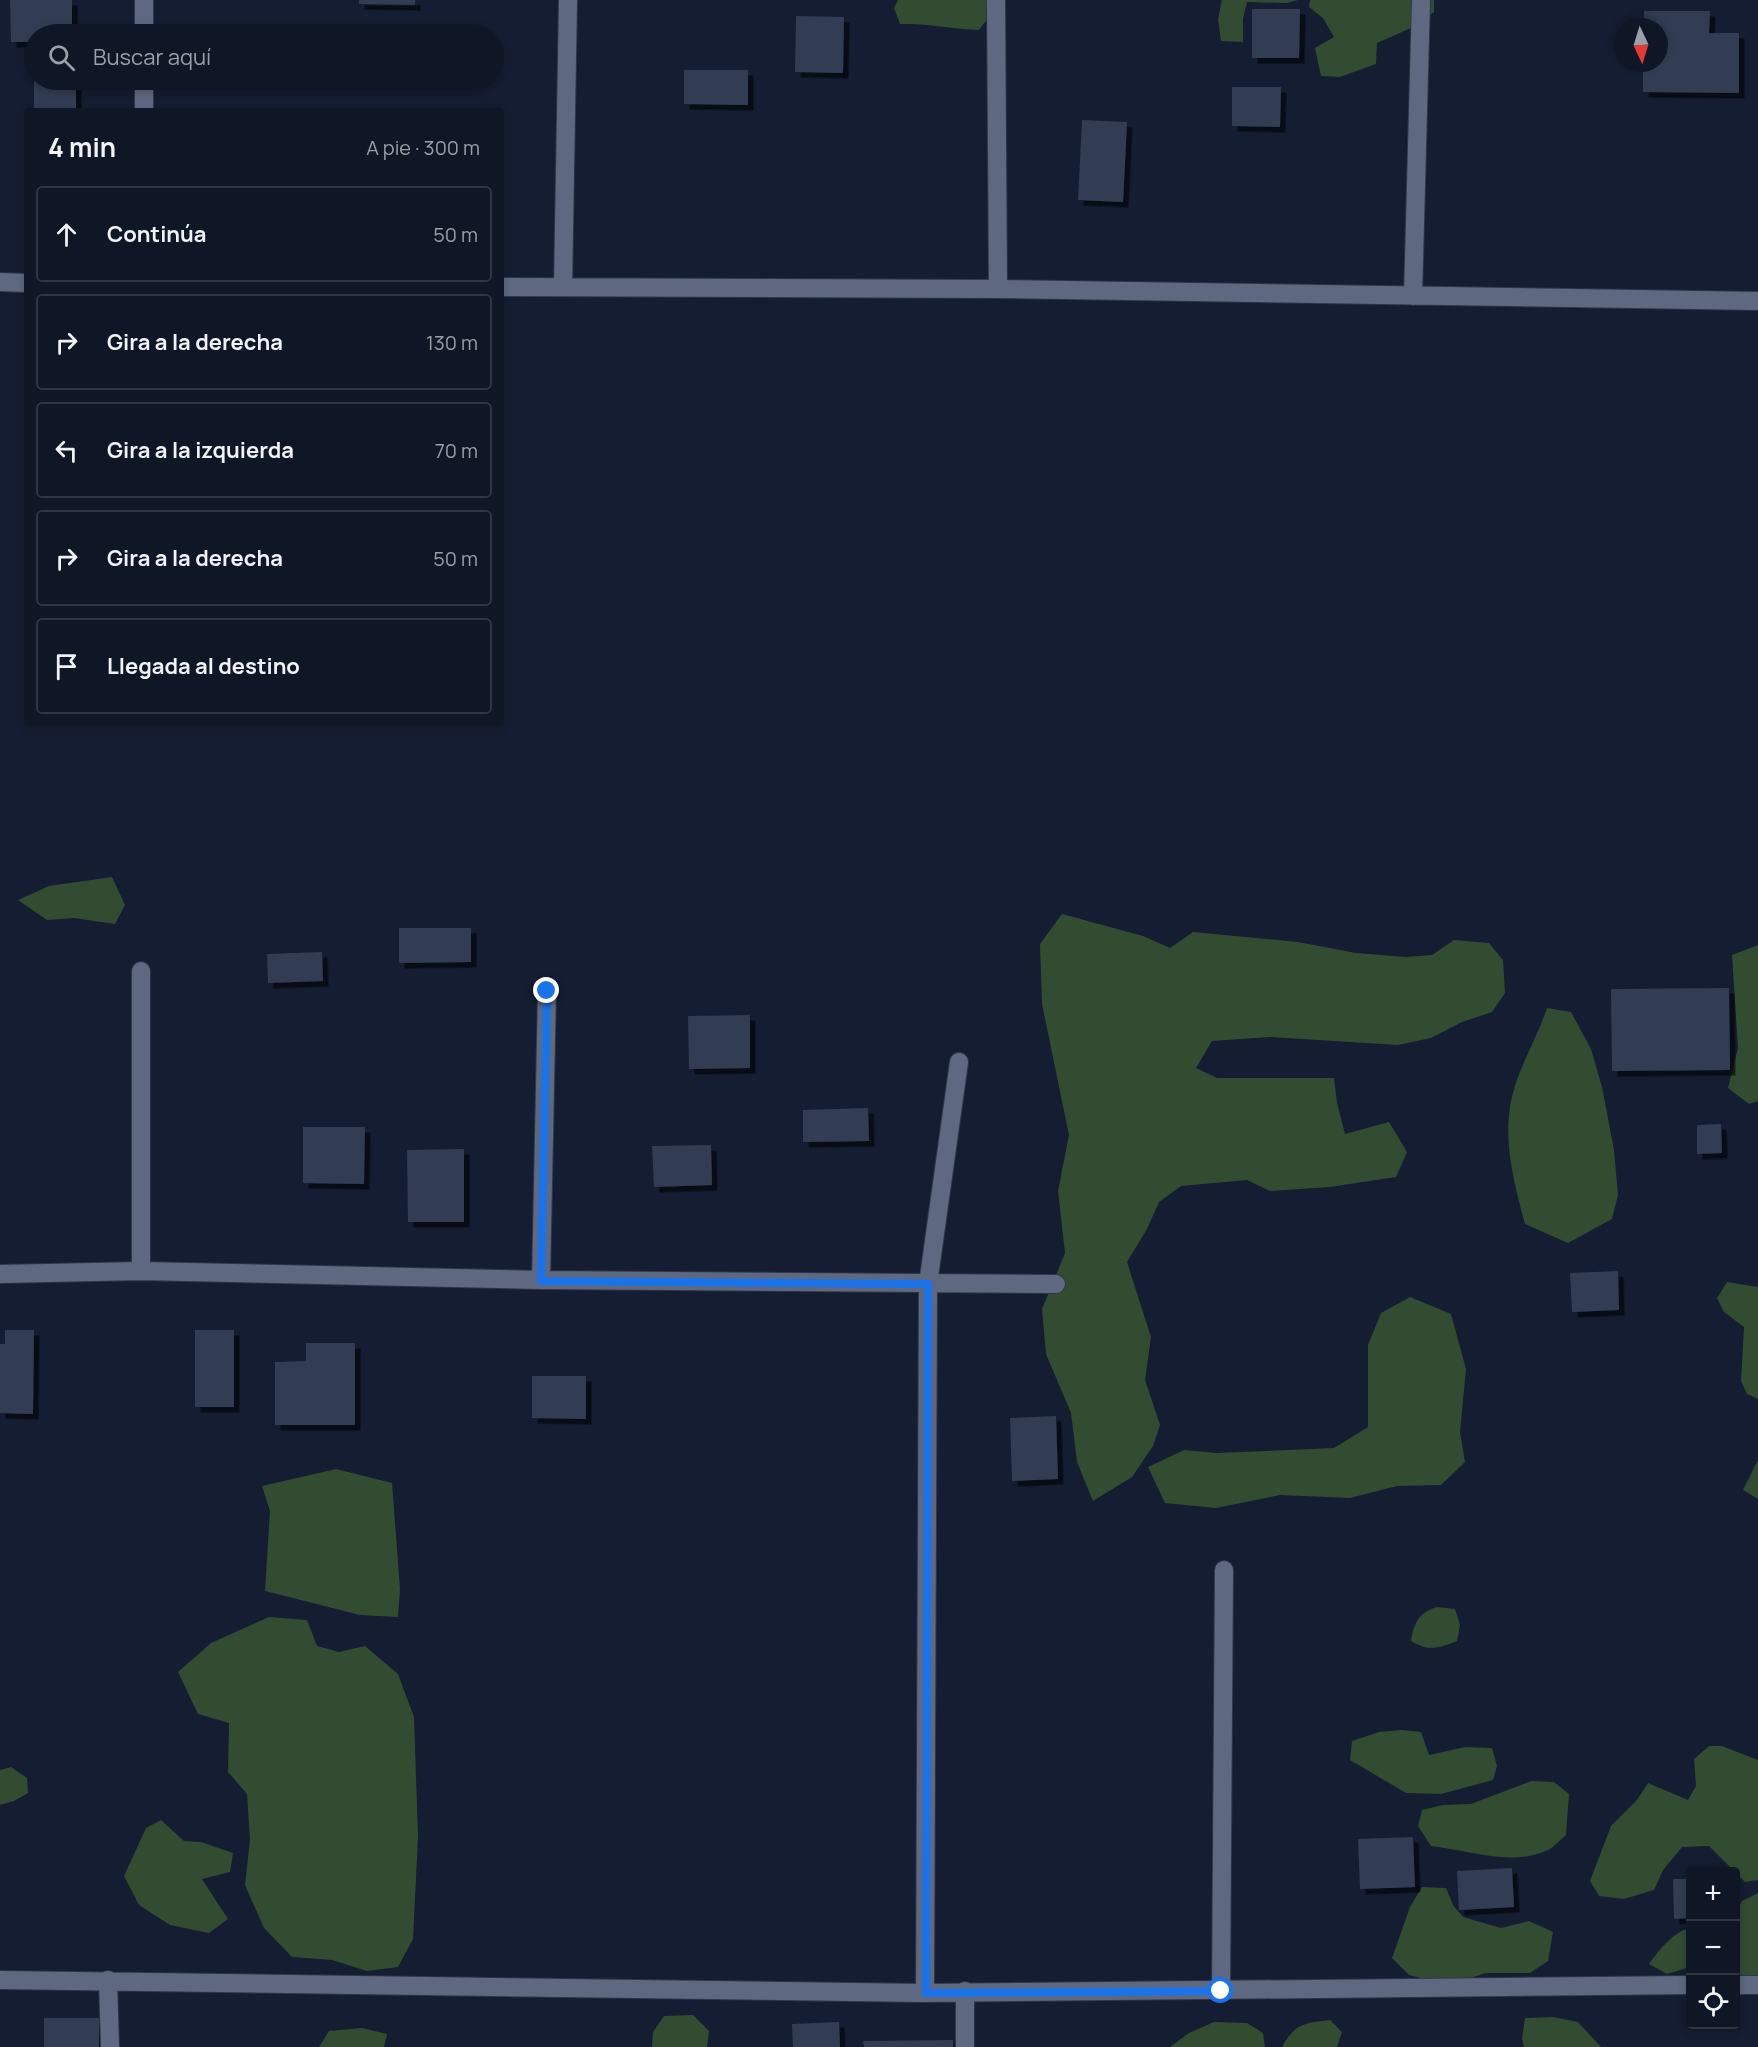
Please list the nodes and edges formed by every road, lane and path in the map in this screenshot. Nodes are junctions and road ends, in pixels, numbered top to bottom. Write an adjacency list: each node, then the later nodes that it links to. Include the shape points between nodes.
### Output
1 (144, 0): 5 (street)
2 (568, 0): 11 (street)
3 (996, 0): 12 (street)
4 (1421, 0): 13 (street)
5 (144, 24)
6 (144, 90): 7 (street)
7 (144, 108)
8 (0, 282): 9 (street)
9 (24, 283)
10 (504, 286): 11 (street)
11 (563, 287): 12 (street)
12 (998, 289): 13 (street)
13 (1413, 296): 14 (street)
14 (1758, 301)
15 (141, 971): 18 (street)
16 (547, 991): 20 (street)
17 (959, 1062): 21 (street)
18 (141, 1272): 19 (street); 20 (street)
19 (0, 1274)
20 (541, 1281): 21 (street)
21 (928, 1284): 22 (street); 31 (street)
22 (1056, 1284)
23 (1224, 1570): 30 (street)
24 (0, 1980): 25 (street)
25 (108, 1980): 31 (street); 32 (street)
26 (1740, 1985): 27 (street)
27 (1758, 1985)
28 (1686, 1986): 30 (street)
29 (965, 1991): 30 (street); 31 (street); 33 (street)
30 (1221, 1991)
31 (926, 1993)
32 (111, 2047)
33 (965, 2047)

